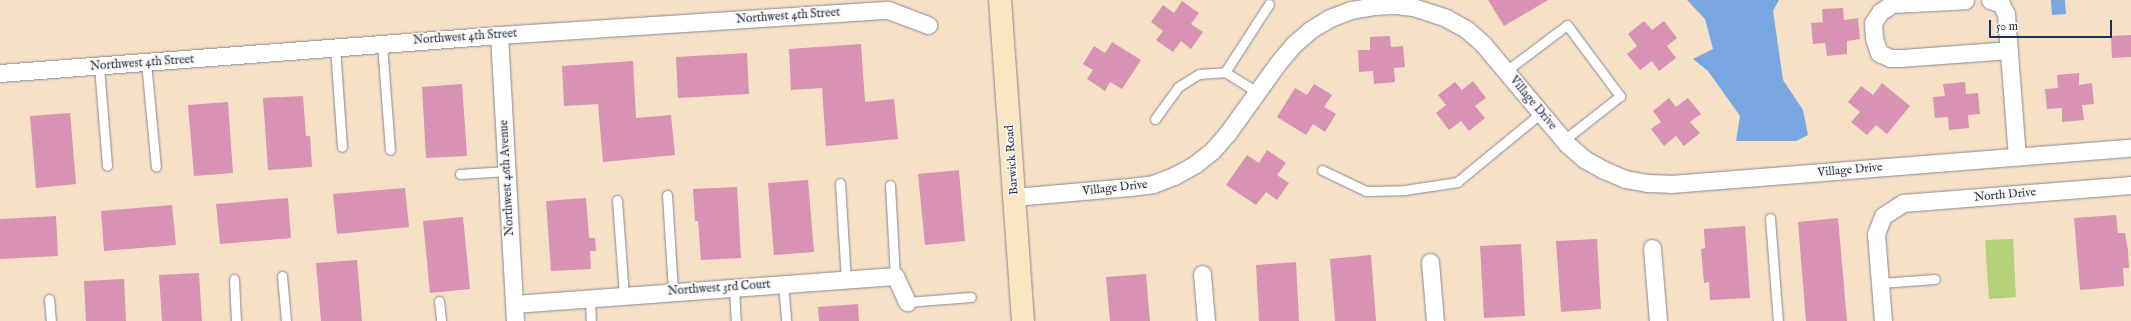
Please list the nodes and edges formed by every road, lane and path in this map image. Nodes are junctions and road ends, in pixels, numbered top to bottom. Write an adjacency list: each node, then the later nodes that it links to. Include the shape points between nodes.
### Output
1 (1000, 0): 33 (street, Barwick Road)
2 (1965, 0): 4 (street)
3 (1990, 0): 10 (street, via 2001,4 2006,14)
4 (1932, 1): 10 (street, via 1892,4 1880,12 1873,23 1879,53 1890,58 1901,58)
5 (1269, 4): 14 (lane)
6 (928, 25): 7 (street, Northwest 4th Street, via 888,10)
7 (499, 35): 8 (street, Northwest 4th Street); 27 (street, Northwest 46th Avenue)
8 (382, 44): 9 (street, Northwest 4th Street); 22 (lane)
9 (335, 47): 11 (street, Northwest 4th Street); 20 (lane)
10 (2009, 50): 23 (street)
11 (146, 62): 12 (street, Northwest 4th Street); 25 (lane)
12 (99, 66): 15 (street, Northwest 4th Street); 24 (lane)
13 (1506, 71): 16 (street, Village Drive, via 1483,44 1466,29 1446,18 1413,7 1374,6 1351,10 1330,18 1310,30 1293,45); 17 (street, Village Drive); 19 (lane, via 1567,25 1620,96)
14 (1225, 72): 16 (lane); 18 (lane, via 1199,74 1178,87)
15 (0, 73)
16 (1257, 92): 33 (street, Village Drive, via 1212,151 1174,176 1153,184)
17 (1542, 113): 19 (street, Village Drive); 26 (lane, via 1457,182 1405,190 1366,191)
18 (1155, 119)
19 (1564, 140): 23 (street, Village Drive, via 1584,159 1604,170 1625,179 1663,184)
20 (342, 147)
21 (2131, 148): 23 (street, Village Drive)
22 (390, 150)
23 (2017, 157)
24 (107, 166)
25 (156, 167)
26 (1322, 170)
27 (506, 171): 28 (lane); 54 (street, Northwest 46th Avenue)
28 (460, 174)
29 (840, 183): 43 (lane)
30 (890, 185): 40 (lane)
31 (2131, 185): 44 (street, North Drive, via 1903,203 1883,216 1876,234)
32 (667, 195): 47 (lane)
33 (1014, 197): 63 (street, Barwick Road)
34 (617, 200): 48 (lane)
35 (1770, 218): 67 (lane)
36 (1652, 248): 66 (street)
37 (1430, 262): 65 (street)
38 (1202, 274): 64 (street)
39 (282, 276): 57 (lane)
40 (895, 276): 43 (street, Northwest 3rd Court); 53 (street)
41 (234, 279): 56 (lane)
42 (1935, 279): 44 (lane)
43 (846, 280): 45 (street, Northwest 3rd Court)
44 (1880, 283): 68 (street)
45 (783, 284): 46 (street, Northwest 3rd Court); 62 (lane)
46 (734, 287): 47 (street, Northwest 3rd Court); 61 (lane)
47 (673, 291): 48 (street, Northwest 3rd Court)
48 (624, 295): 50 (street, Northwest 3rd Court)
49 (971, 297): 53 (lane)
50 (590, 298): 54 (street, Northwest 3rd Court); 60 (lane)
51 (49, 299): 55 (lane)
52 (439, 302): 58 (lane)
53 (907, 302)
54 (514, 304): 59 (street, Northwest 46th Avenue)
55 (51, 321)
56 (236, 321)
57 (286, 321)
58 (441, 321)
59 (515, 321)
60 (591, 321)
61 (736, 321)
62 (786, 321)
63 (1023, 321)
64 (1206, 321)
65 (1435, 321)
66 (1658, 321)
67 (1778, 321)
68 (1884, 321)

